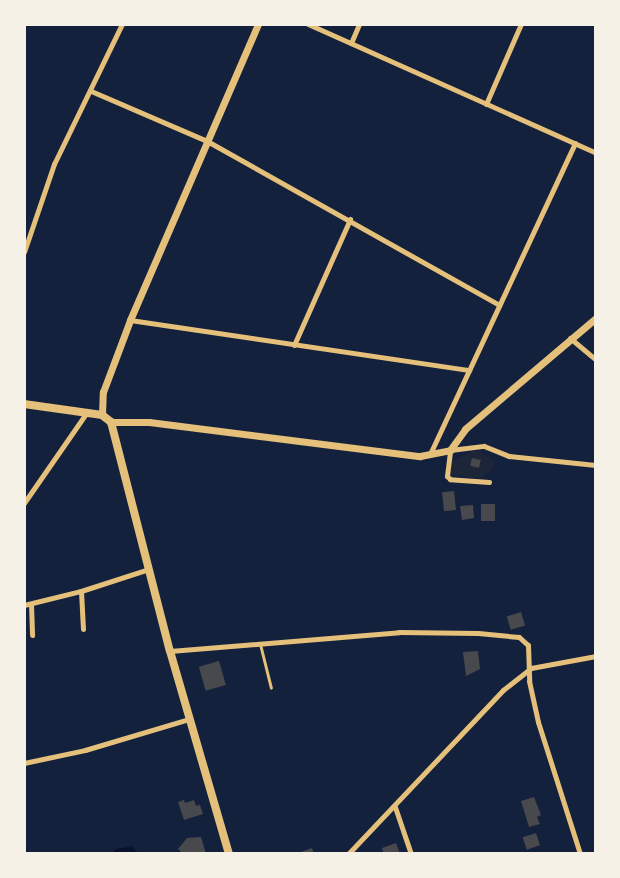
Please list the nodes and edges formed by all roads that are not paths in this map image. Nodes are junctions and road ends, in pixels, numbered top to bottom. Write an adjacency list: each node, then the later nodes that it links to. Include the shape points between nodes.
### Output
1 (122, 24): 7 (street)
2 (258, 24): 9 (street)
3 (308, 24): 6 (street)
4 (359, 24): 6 (street)
5 (521, 24): 8 (street)
6 (351, 43): 8 (street)
7 (91, 91): 9 (street); 13 (street, via 54,164)
8 (486, 104): 10 (street)
9 (207, 141): 12 (street); 16 (street)
10 (575, 143): 11 (street); 14 (street)
11 (596, 153)
12 (350, 219): 14 (street); 18 (street)
13 (24, 252)
14 (499, 304): 20 (street)
15 (596, 318): 17 (street)
16 (130, 320): 18 (street); 23 (street, via 104,392)
17 (570, 338): 19 (street); 25 (street, via 465,429)
18 (294, 345): 20 (street)
19 (596, 360)
20 (469, 370): 26 (street)
21 (24, 404): 22 (main road)
22 (87, 412): 23 (main road); 29 (street)
23 (102, 415): 24 (main road)
24 (111, 422): 26 (street, via 149,422 410,455); 30 (main road)
25 (450, 450): 26 (street); 27 (street, via 484,446 509,456); 28 (street, via 450,479)
26 (430, 454)
27 (596, 465)
28 (489, 482)
29 (24, 503)
30 (149, 569): 31 (street); 37 (main road)
31 (81, 591): 32 (street); 34 (street)
32 (31, 604): 33 (street); 35 (street)
33 (24, 605)
34 (83, 629)
35 (32, 635)
36 (260, 644): 37 (street); 39 (street, via 399,632 478,633 519,637 525,641); 40 (lane)
37 (170, 651): 41 (main road)
38 (596, 656): 39 (street)
39 (531, 668): 43 (street, via 503,690); 47 (street, via 529,681 538,722)
40 (271, 688)
41 (189, 719): 42 (street, via 85,750); 44 (main road)
42 (24, 763)
43 (395, 807): 45 (street); 46 (street)
44 (229, 854)
45 (348, 854)
46 (411, 854)
47 (580, 854)

